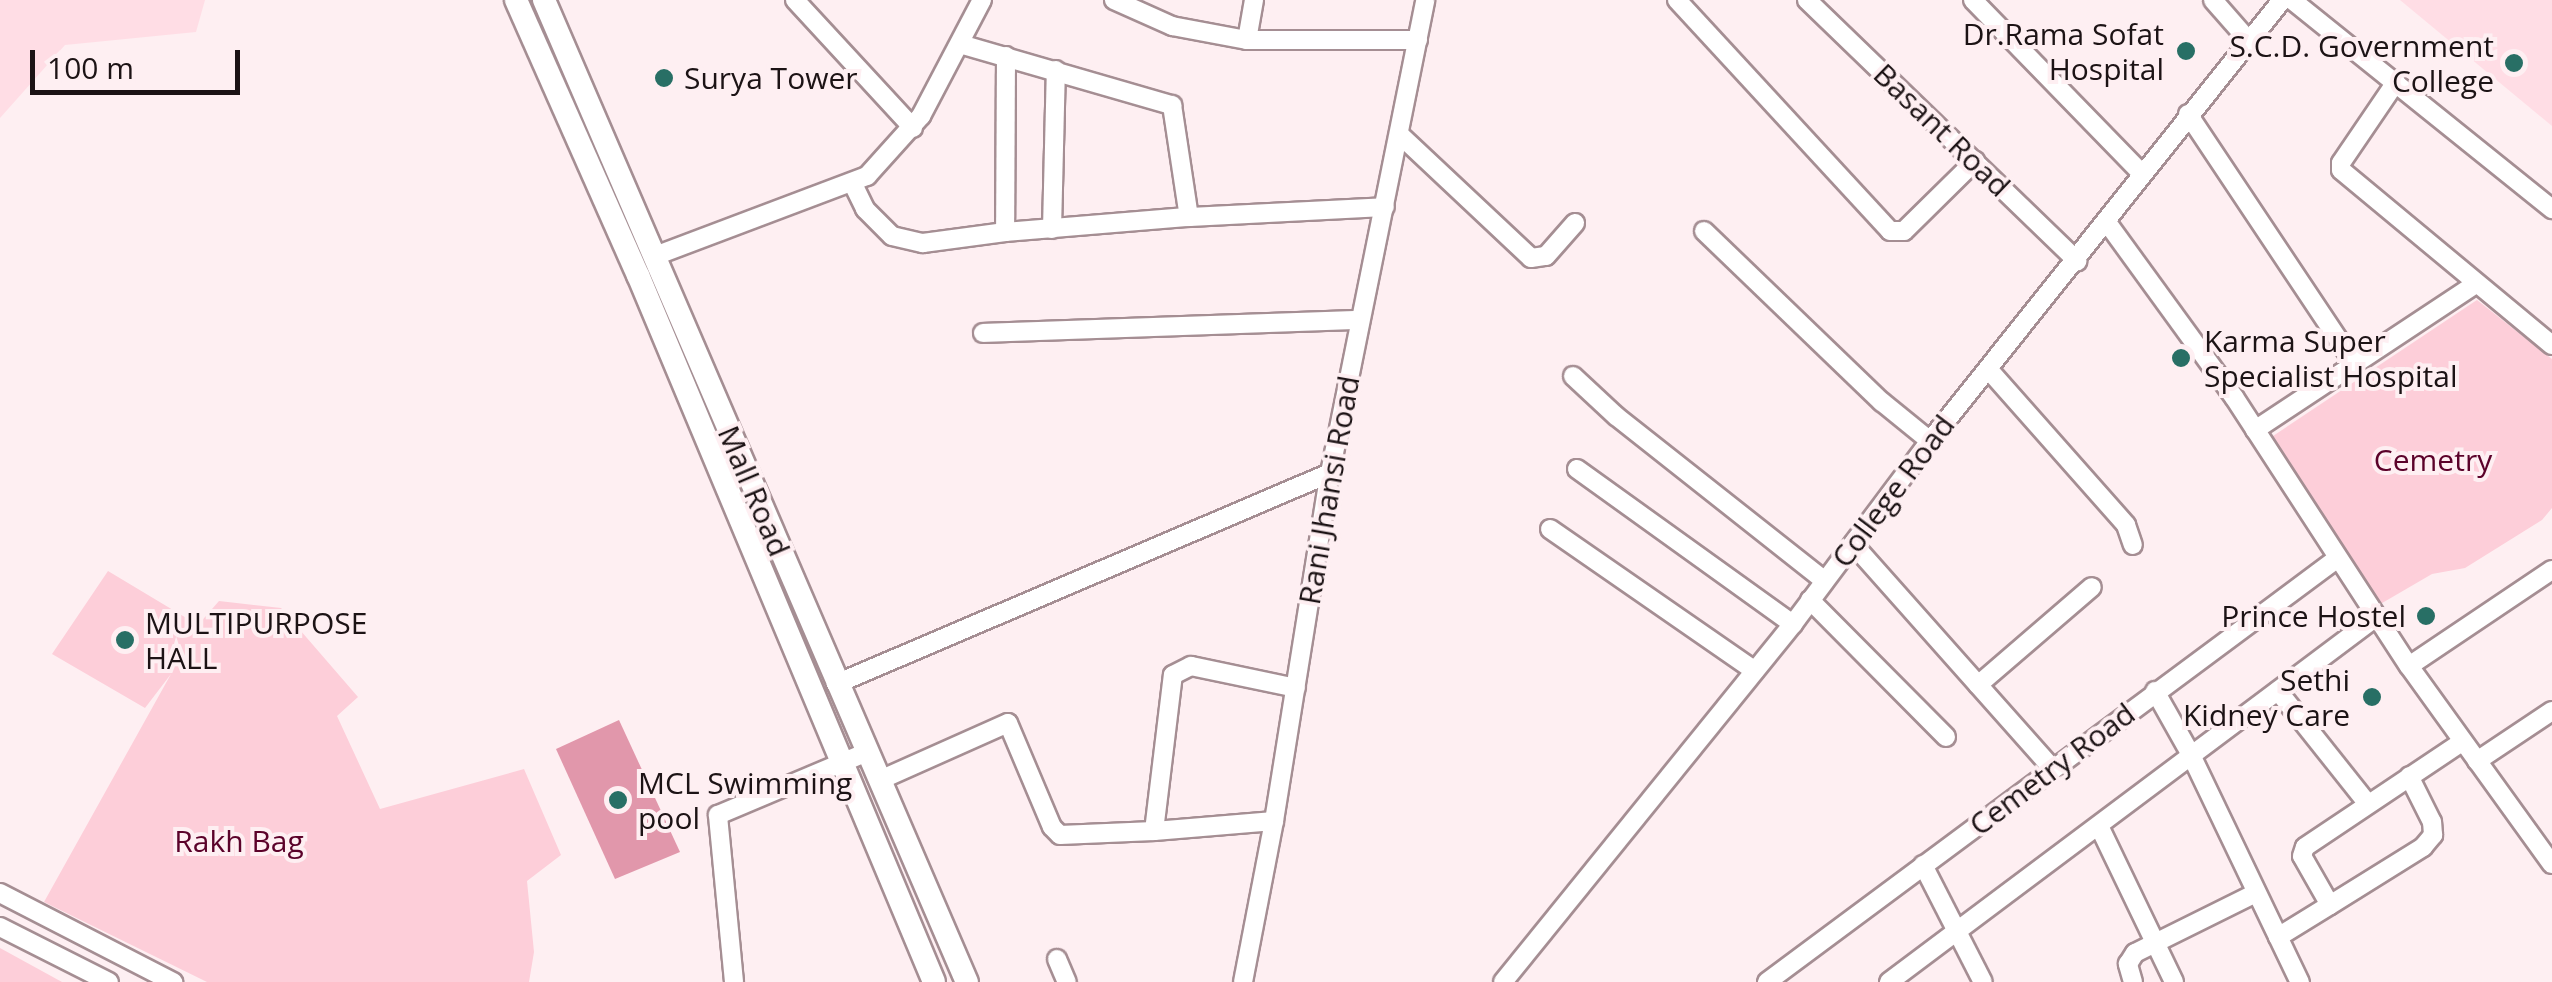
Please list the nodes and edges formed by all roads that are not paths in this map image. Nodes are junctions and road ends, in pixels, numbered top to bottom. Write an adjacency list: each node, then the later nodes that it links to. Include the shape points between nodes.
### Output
1 (516, 0): 72 (main road, Mall Road)
2 (544, 0): 36 (main road, Mall Road)
3 (796, 0): 23 (street)
4 (982, 0): 18 (street)
5 (1114, 0): 14 (street)
6 (1254, 0): 15 (street)
7 (1425, 0): 16 (street, Rani Jhansi Road)
8 (1676, 0): 25 (street, via 1890,231 1904,231)
9 (1807, 0): 25 (street, Basant Road)
10 (1973, 0): 26 (street)
11 (2213, 0): 17 (street)
12 (2282, 0): 17 (street, College Road)
13 (2292, 0): 21 (street)
14 (1143, 8): 15 (street, via 1172,26)
15 (1248, 40): 16 (street)
16 (1418, 40): 24 (street, Rani Jhansi Road)
17 (2248, 41): 22 (street, College Road)
18 (960, 44): 19 (street); 23 (street)
19 (1006, 56): 20 (street); 35 (street)
20 (1056, 70): 30 (street, via 1172,104); 33 (street)
21 (2396, 82): 29 (street); 38 (street, via 2341,170)
22 (2188, 114): 26 (street, College Road); 42 (street)
23 (913, 128): 27 (street)
24 (1399, 134): 28 (street, Rani Jhansi Road); 32 (street, via 1531,258 1546,256)
25 (1975, 161): 37 (street, Basant Road)
26 (2141, 173): 31 (street, College Road)
27 (854, 184): 35 (street, via 865,209 892,236 923,243); 36 (street)
28 (1385, 208): 30 (street); 39 (street, Rani Jhansi Road)
29 (2552, 208)
30 (1189, 217): 33 (street)
31 (2106, 220): 37 (street, College Road); 45 (street)
32 (1575, 223)
33 (1052, 229): 35 (street)
34 (1704, 231): 46 (street)
35 (1005, 232)
36 (655, 256): 61 (main road, Mall Road)
37 (2076, 261): 43 (street, College Road)
38 (2476, 284): 41 (street); 42 (street)
39 (1360, 320): 40 (street); 48 (street, Rani Jhansi Road)
40 (983, 333)
41 (2552, 346)
42 (2355, 364): 45 (street)
43 (1988, 370): 46 (street, College Road); 51 (street, via 2126,525)
44 (1573, 376): 54 (street)
45 (2255, 430): 52 (street)
46 (1930, 440): 50 (street, College Road)
47 (1577, 468): 58 (street)
48 (1330, 473): 61 (street); 63 (street, Rani Jhansi Road)
49 (1550, 530): 60 (street)
50 (1853, 544): 54 (street, College Road); 62 (street)
51 (2133, 545)
52 (2338, 558): 57 (street); 64 (street, Cemetry Road)
53 (2552, 570): 59 (street)
54 (1825, 581): 56 (street, College Road)
55 (2092, 587): 62 (street)
56 (1810, 600): 58 (street, College Road); 67 (street)
57 (2376, 617): 59 (street); 65 (street)
58 (1793, 624): 60 (street, College Road)
59 (2410, 666): 68 (street)
60 (1754, 671): 97 (street, College Road)
61 (836, 684): 69 (main road, Mall Road)
62 (1978, 685): 73 (street)
63 (1296, 688): 77 (street, Rani Jhansi Road); 79 (street, via 1190,666 1176,670)
64 (2155, 691): 70 (street); 73 (street, Cemetry Road)
65 (2278, 691): 70 (street); 76 (street)
66 (2552, 711): 71 (street)
67 (1946, 737)
68 (2462, 742): 71 (street); 74 (street)
69 (867, 752): 72 (street); 75 (main road, Mall Road)
70 (2190, 754): 78 (street); 83 (street)
71 (2477, 761): 80 (street)
72 (841, 764): 92 (street, via 718,815); 93 (main road, Mall Road)
73 (2052, 768): 81 (street, Cemetry Road)
74 (2409, 776): 76 (street); 84 (street, via 2433,835)
75 (880, 780): 79 (street, via 1008,723 1060,836); 94 (main road, Mall Road)
76 (2367, 803): 84 (street, via 2302,852)
77 (1274, 822): 79 (street); 96 (street, Rani Jhansi Road)
78 (2099, 826): 86 (street); 88 (street)
79 (1154, 831)
80 (2548, 851)
81 (1923, 865): 86 (street); 98 (street, Cemetry Road)
82 (0, 893): 91 (street)
83 (2256, 893): 87 (street); 88 (street)
84 (2330, 904): 87 (street)
85 (0, 928): 90 (street)
86 (1958, 931): 99 (street); 100 (street)
87 (2278, 937): 103 (street)
88 (2156, 943): 101 (street, via 2129,959); 102 (street)
89 (1057, 959): 95 (street)
90 (108, 982)
91 (174, 982)
92 (734, 982)
93 (934, 982)
94 (967, 982)
95 (1067, 982)
96 (1243, 982)
97 (1503, 982)
98 (1767, 982)
99 (1889, 982)
100 (1983, 982)
101 (2132, 982)
102 (2174, 982)
103 (2300, 982)

